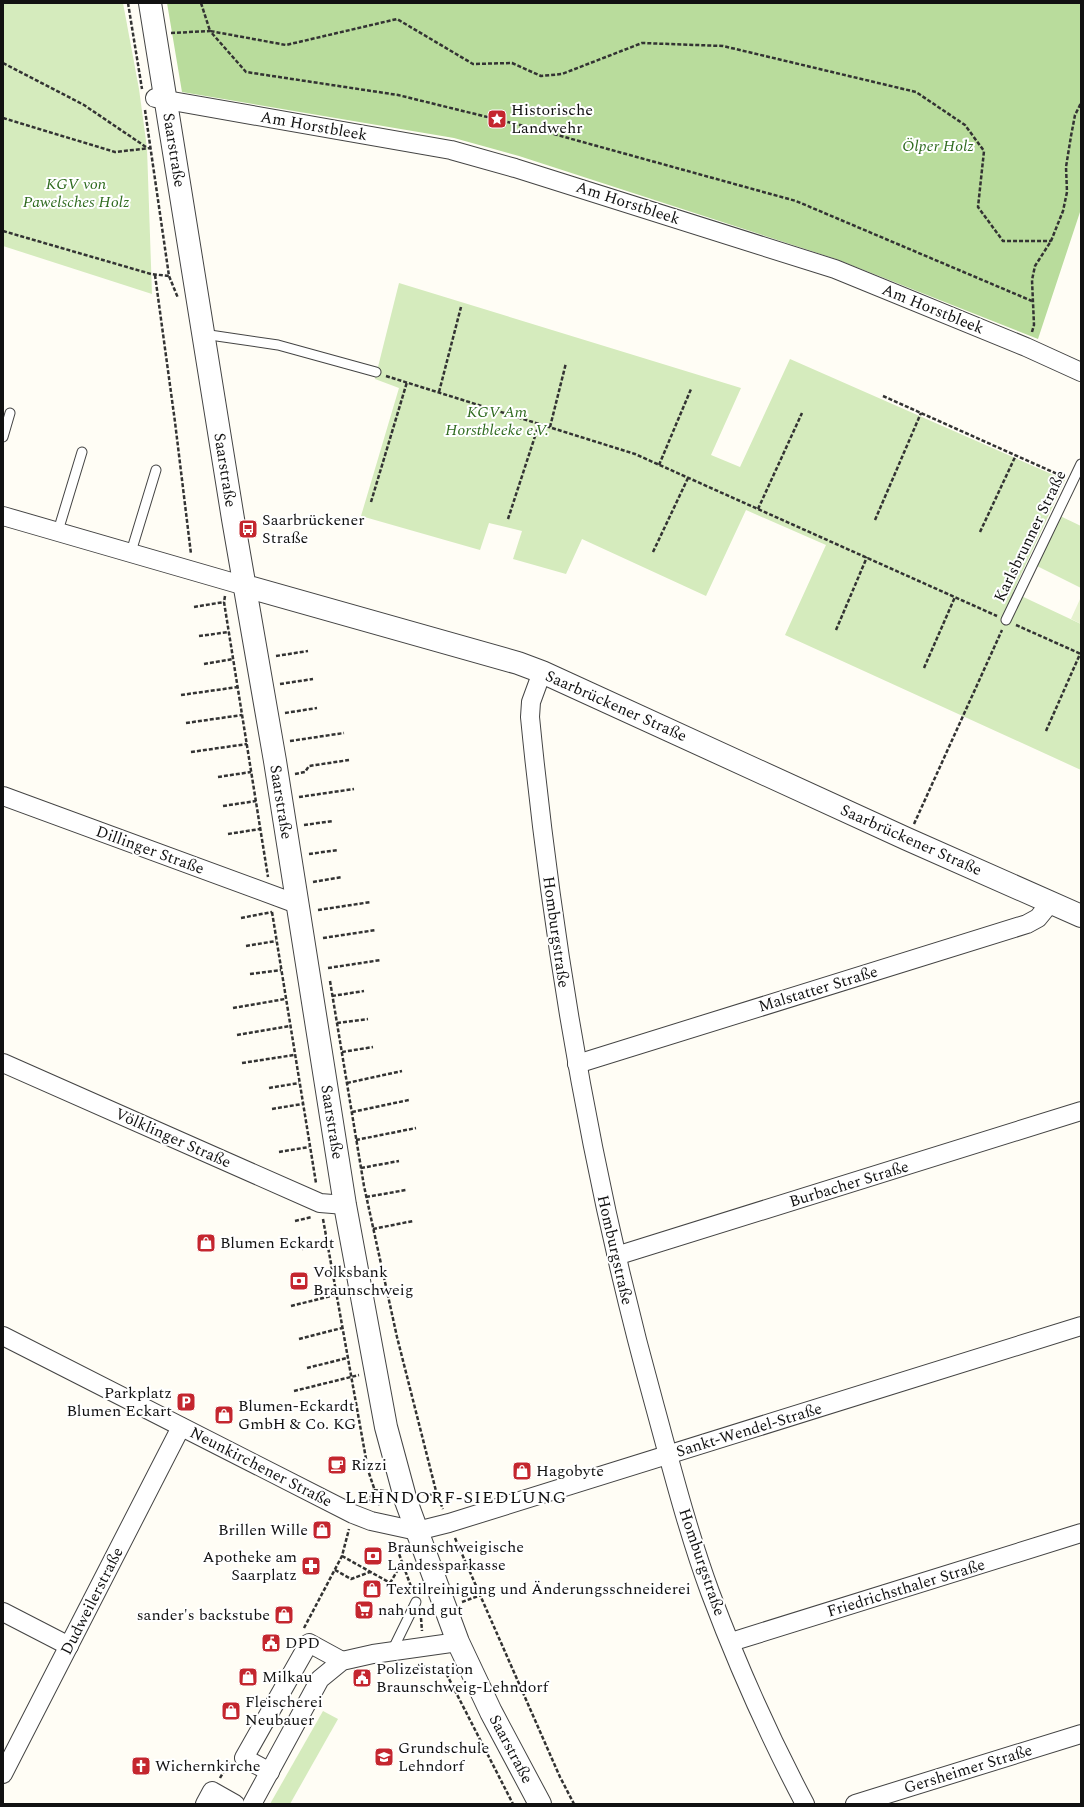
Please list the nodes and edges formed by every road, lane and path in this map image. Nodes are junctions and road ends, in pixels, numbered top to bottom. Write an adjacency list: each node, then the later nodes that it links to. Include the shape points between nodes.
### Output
1 (128, 3): 7 (path)
2 (150, 3): 7 (street, Saarstraße)
3 (201, 3): 4 (path)
4 (210, 31): 5 (path); 11 (path, via 286,44 397,19 473,64 512,63 541,76 562,74 642,43 723,46 916,92 965,125 984,151 978,207 1003,241); 15 (path, via 246,72 398,95 532,128 789,199)
5 (171, 33)
6 (3, 63): 9 (path, via 84,105 147,148 115,152)
7 (152, 99): 13 (path); 17 (street, Saarstraße); 18 (street, Am Horstbleek, via 451,150 515,168 835,269)
8 (1081, 103): 11 (path, via 1075,115 1071,136 1063,211)
9 (3, 118)
10 (3, 231): 12 (path)
11 (1051, 240): 15 (path, via 1035,266)
12 (155, 275): 13 (path); 49 (path)
13 (169, 276): 14 (path)
14 (178, 300)
15 (1032, 301): 18 (path, via 1034,325)
16 (461, 307): 24 (path)
17 (203, 334): 20 (lane, via 278,345); 50 (street, Saarstraße)
18 (1026, 347): 21 (street, Am Horstbleek)
19 (566, 363): 30 (path)
20 (376, 372): 22 (path)
21 (1081, 372)
22 (406, 382): 24 (path); 39 (path)
23 (691, 389): 34 (path)
24 (438, 392): 29 (path)
25 (883, 396): 28 (path)
26 (10, 413): 31 (lane)
27 (802, 413): 40 (path)
28 (921, 413): 33 (path); 43 (path)
29 (539, 424): 30 (path); 42 (path)
30 (550, 427): 34 (path)
31 (3, 437)
32 (82, 452): 44 (lane)
33 (1016, 455): 38 (path); 45 (path)
34 (659, 464): 37 (path)
35 (1081, 464): 38 (lane, Karlsbrunner Straße)
36 (156, 470): 46 (lane)
37 (688, 478): 40 (path); 47 (path)
38 (1073, 481): 54 (lane, Karlsbrunner Straße)
39 (371, 502)
40 (758, 509): 48 (path)
41 (3, 516): 44 (street, Saarbrückener Straße)
42 (508, 519)
43 (874, 520)
44 (58, 531): 46 (street, Saarbrückener Straße)
45 (980, 532)
46 (131, 552): 49 (street, Saarbrückener Straße)
47 (653, 552)
48 (867, 557): 51 (path); 55 (path)
49 (193, 571): 50 (street, Saarbrückener Straße)
50 (237, 584): 52 (path); 66 (street, Saarbrückener Straße); 117 (street, Saarstraße)
51 (954, 597): 54 (path); 65 (path)
52 (224, 602): 53 (path); 56 (path)
53 (194, 607)
54 (1006, 620): 60 (path); 103 (path)
55 (836, 630)
56 (229, 632): 57 (path); 62 (path)
57 (199, 636)
58 (275, 650): 61 (path)
59 (308, 651): 61 (path)
60 (1080, 654): 79 (path)
61 (276, 656): 63 (path)
62 (233, 659): 64 (path); 70 (path)
63 (277, 663)
64 (204, 664)
65 (924, 668)
66 (542, 672): 115 (street, Saarbrückener Straße); 146 (street, Homburgstraße, via 531,702 530,717 546,866)
67 (279, 677): 69 (path)
68 (313, 679): 69 (path)
69 (280, 684): 71 (path)
70 (238, 687): 72 (path); 76 (path)
71 (282, 691)
72 (181, 695)
73 (284, 706): 75 (path)
74 (317, 708): 75 (path)
75 (285, 713): 77 (path)
76 (242, 715): 78 (path); 83 (path)
77 (286, 720)
78 (186, 723)
79 (1046, 731)
80 (344, 733): 82 (path)
81 (289, 734): 82 (path)
82 (290, 741): 84 (path)
83 (247, 744): 85 (path); 88 (path)
84 (291, 747)
85 (192, 752)
86 (349, 760): 89 (path, via 309,766 305,772)
87 (294, 767): 89 (path)
88 (251, 772): 90 (path); 96 (path)
89 (295, 774): 91 (path)
90 (218, 777)
91 (296, 782)
92 (298, 789): 95 (path)
93 (354, 789): 95 (path)
94 (3, 796): 116 (street, Dillinger Straße)
95 (299, 797): 97 (path)
96 (256, 801): 98 (path); 102 (path)
97 (300, 804)
98 (223, 806)
99 (303, 818): 101 (path)
100 (333, 821): 101 (path)
101 (304, 825): 104 (path)
102 (260, 829): 105 (path); 116 (path)
103 (912, 829)
104 (305, 832)
105 (228, 834)
106 (308, 847): 108 (path)
107 (338, 850): 108 (path)
108 (309, 854): 109 (path)
109 (310, 861)
110 (312, 875): 112 (path)
111 (342, 877): 112 (path)
112 (313, 882): 113 (path)
113 (314, 889)
114 (371, 902): 118 (path)
115 (1051, 902): 119 (street, Saarbrückener Straße); 146 (street, Malstatter Straße, via 1038,918 1027,924)
116 (271, 904): 117 (street, Dillinger Straße); 121 (path); 125 (path)
117 (307, 904): 118 (path); 164 (street, Saarstraße)
118 (318, 910): 120 (path)
119 (1081, 916)
120 (319, 917)
121 (241, 918)
122 (376, 930): 124 (path)
123 (321, 931): 124 (path)
124 (323, 938): 126 (path)
125 (276, 941): 127 (path); 131 (path)
126 (324, 945)
127 (246, 946)
128 (326, 960): 130 (path)
129 (381, 960): 130 (path)
130 (328, 968): 134 (path)
131 (281, 970): 132 (path); 135 (path)
132 (250, 974)
133 (364, 991): 134 (path)
134 (332, 996): 138 (path)
135 (286, 999): 136 (path); 139 (path)
136 (232, 1008)
137 (368, 1019): 138 (path)
138 (337, 1023): 142 (path)
139 (290, 1026): 140 (path); 143 (path)
140 (237, 1034)
141 (373, 1047): 142 (path)
142 (342, 1052): 149 (path)
143 (294, 1055): 145 (path); 148 (path)
144 (3, 1063): 165 (street, Völklinger Straße)
145 (242, 1063)
146 (577, 1064): 171 (street, Homburgstraße, via 595,1165)
147 (402, 1071): 149 (path)
148 (299, 1082): 150 (path); 152 (path)
149 (347, 1083): 154 (path)
150 (269, 1088)
151 (409, 1100): 154 (path)
152 (302, 1104): 153 (path); 158 (path)
153 (272, 1109)
154 (352, 1112): 157 (path)
155 (1081, 1112): 171 (street, Burbacher Straße)
156 (416, 1128): 157 (path)
157 (356, 1140): 161 (path)
158 (309, 1147): 159 (path); 165 (path)
159 (279, 1152)
160 (399, 1161): 161 (path)
161 (361, 1168): 163 (path)
162 (406, 1190): 163 (path)
163 (366, 1197): 168 (path)
164 (345, 1205): 165 (street, Völklinger Straße); 172 (street, Saarstraße)
165 (321, 1209): 166 (path); 169 (path)
166 (295, 1221)
167 (413, 1221): 168 (path)
168 (373, 1229): 188 (path, via 437,1495)
169 (327, 1243): 170 (path); 173 (path)
170 (302, 1249)
171 (616, 1256): 185 (street, Homburgstraße, via 640,1354)
172 (360, 1289): 173 (path); 181 (street, Saarstraße)
173 (336, 1295): 174 (path); 176 (path)
174 (291, 1306)
175 (1081, 1326): 185 (street, Sankt-Wendel-Straße)
176 (342, 1328): 178 (path); 179 (path)
177 (3, 1336): 184 (street, Neunkirchener Straße)
178 (299, 1339)
179 (347, 1358): 180 (path); 182 (path)
180 (307, 1368)
181 (375, 1371): 182 (path); 189 (street, Saarstraße, via 386,1427)
182 (351, 1377): 183 (path); 187 (path, via 368,1470)
183 (294, 1391)
184 (181, 1427): 186 (street, Neunkirchener Straße); 201 (street, Dudweilerstraße)
185 (669, 1455): 188 (street, Sankt-Wendel-Straße); 199 (street, Homburgstraße, via 710,1591)
186 (353, 1514): 187 (street, Neunkirchener Straße); 191 (path)
187 (387, 1524): 189 (street, Neunkirchener Straße); 192 (path)
188 (449, 1524): 189 (street, Sankt-Wendel-Straße); 213 (path)
189 (417, 1531): 198 (street, Saarstraße)
190 (1081, 1533): 199 (street, Friedrichsthaler Straße)
191 (342, 1556): 193 (path); 194 (path)
192 (402, 1562): 195 (path); 196 (path)
193 (335, 1570): 194 (path, via 351,1579); 200 (path, via 300,1636)
194 (370, 1572): 195 (path)
195 (390, 1583): 196 (path)
196 (415, 1599): 202 (path, via 421,1618); 203 (lane)
197 (3, 1612): 201 (street)
198 (458, 1642): 202 (street); 212 (street, Saarstraße, via 484,1699)
199 (731, 1642): 214 (street, Homburgstraße, via 748,1686)
200 (309, 1643): 204 (street); 206 (street, via 244,1758)
201 (69, 1646): 207 (street, Dudweilerstraße)
202 (423, 1648): 203 (street); 211 (path, via 428,1667 446,1673)
203 (392, 1652): 204 (street)
204 (342, 1661): 206 (street, via 320,1679)
205 (1081, 1734): 215 (street, Gersheimer Straße)
206 (270, 1772): 210 (street)
207 (3, 1774)
208 (205, 1804): 209 (street, via 212,1791)
209 (235, 1804)
210 (252, 1804)
211 (513, 1804)
212 (540, 1804)
213 (574, 1804)
214 (805, 1804)
215 (855, 1804)

